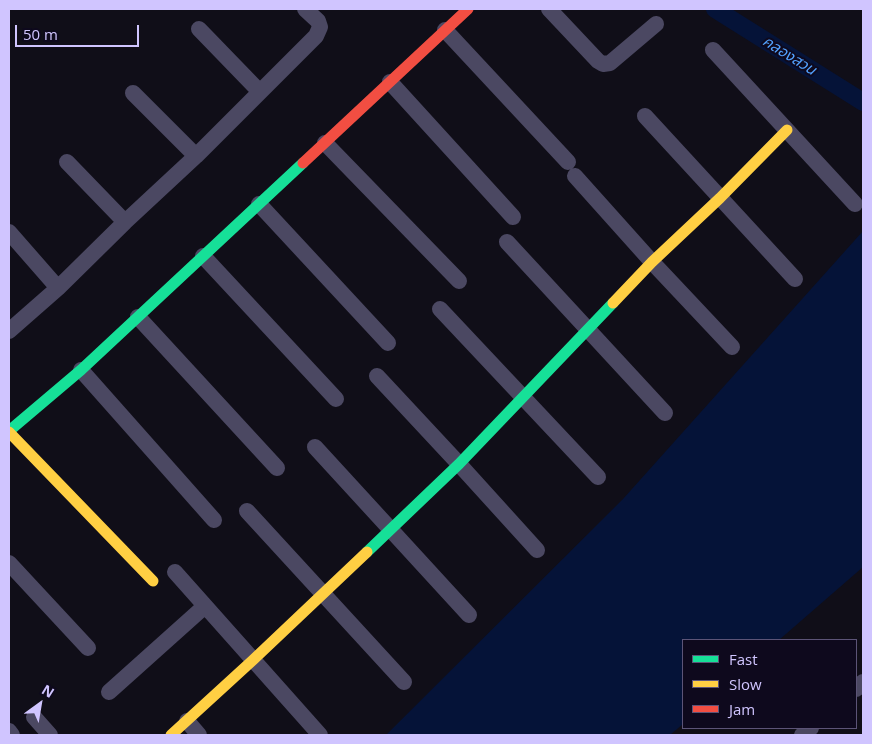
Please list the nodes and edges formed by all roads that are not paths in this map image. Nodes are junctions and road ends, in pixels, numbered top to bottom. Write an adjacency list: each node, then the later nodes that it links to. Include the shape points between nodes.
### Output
1 (306, 9): 9 (street, via 318,21 320,28 316,36)
2 (468, 9): 6 (street)
3 (551, 9): 4 (street, via 603,64 610,63)
4 (656, 24)
5 (199, 29): 9 (street)
6 (445, 30): 8 (street); 24 (street)
7 (714, 50): 12 (street)
8 (390, 82): 13 (street); 19 (street)
9 (260, 92): 14 (street)
10 (133, 93): 14 (street)
11 (645, 116): 16 (street)
12 (787, 130): 16 (street); 18 (street)
13 (325, 143): 17 (street); 26 (street)
14 (196, 156): 20 (street)
15 (67, 162): 20 (street)
16 (720, 198): 24 (street); 25 (street)
17 (259, 204): 23 (street); 32 (street)
18 (855, 204)
19 (513, 216)
20 (125, 222): 27 (street)
21 (9, 232): 27 (street)
22 (507, 242): 30 (street)
23 (203, 256): 29 (street); 37 (street)
24 (652, 262): 30 (street); 33 (street)
25 (795, 279)
26 (459, 281)
27 (58, 288): 31 (street)
28 (440, 309): 36 (street)
29 (138, 317): 34 (street); 42 (street)
30 (588, 329): 36 (street); 38 (street)
31 (9, 331)
32 (388, 343)
33 (732, 347)
34 (81, 370): 39 (street); 45 (street)
35 (377, 376): 41 (street)
36 (522, 398): 41 (street); 43 (street)
37 (336, 399)
38 (665, 413)
39 (9, 432): 50 (street)
40 (315, 447): 46 (street)
41 (459, 464): 46 (street); 47 (street)
42 (277, 468)
43 (598, 478)
44 (248, 511): 51 (street)
45 (214, 520)
46 (390, 530): 51 (street); 53 (street)
47 (537, 550)
48 (9, 563): 54 (street)
49 (175, 572): 52 (street)
50 (153, 581)
51 (323, 594): 55 (street); 56 (street)
52 (205, 606): 55 (street); 57 (street)
53 (469, 615)
54 (88, 648)
55 (253, 660): 59 (street); 65 (street)
56 (404, 682)
57 (109, 692)
58 (34, 717): 62 (street)
59 (187, 721): 63 (street); 64 (street)
60 (9, 731): 61 (street)
61 (12, 735)
62 (50, 735)
63 (171, 735)
64 (198, 735)
65 (320, 735)

